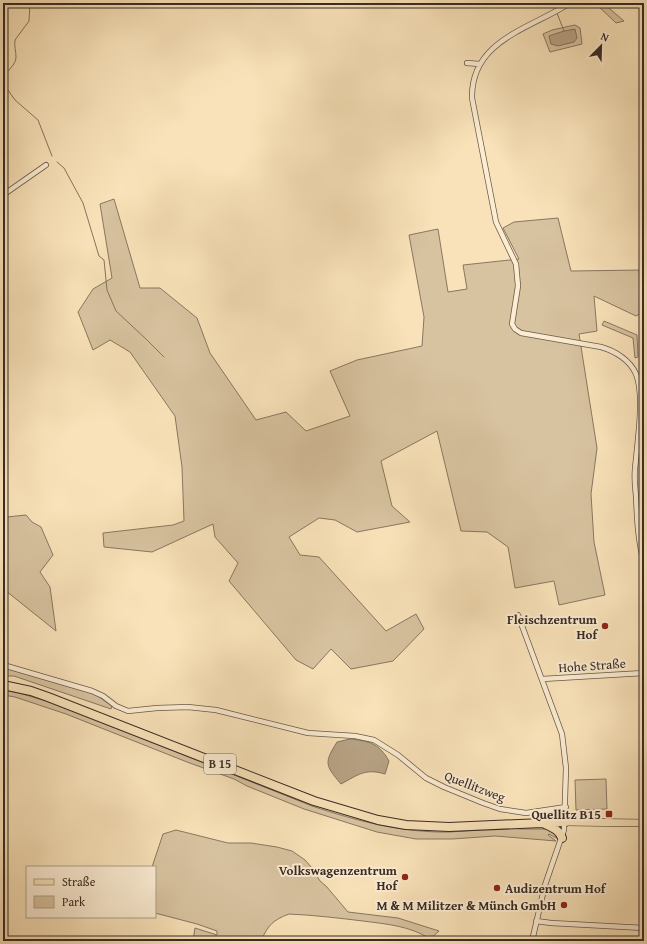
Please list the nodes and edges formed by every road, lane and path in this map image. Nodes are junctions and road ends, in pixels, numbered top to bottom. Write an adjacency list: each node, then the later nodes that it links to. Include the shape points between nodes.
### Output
1 (570, 3): 3 (street, via 509,35 496,44)
2 (467, 63): 3 (street)
3 (480, 64): 7 (street, via 474,80 472,98 496,222 516,264 518,286 512,324 521,334 612,350 630,364 641,391)
4 (46, 165): 5 (street)
5 (3, 195)
6 (644, 446): 7 (street)
7 (637, 447): 8 (street, via 637,522)
8 (644, 563)
9 (518, 615): 12 (street)
10 (3, 665): 14 (street, Quellitzweg, via 92,691 128,711 165,707 201,708 308,733 365,737 383,745 426,778 500,809 526,812)
11 (644, 672): 12 (street, Hohe Straße)
12 (542, 679): 14 (street, via 562,734 566,768)
13 (3, 685): 15 (highway, B 15, via 48,697 314,801 360,816 406,825 449,827)
14 (566, 807): 16 (street)
15 (541, 822): 16 (highway, B 15); 18 (highway, via 557,830)
16 (565, 822): 17 (main road, B 15); 18 (street)
17 (644, 823)
18 (562, 838): 19 (street, via 554,855)
19 (536, 921): 20 (street, via 551,924); 21 (street)
20 (644, 928)
21 (532, 941)

